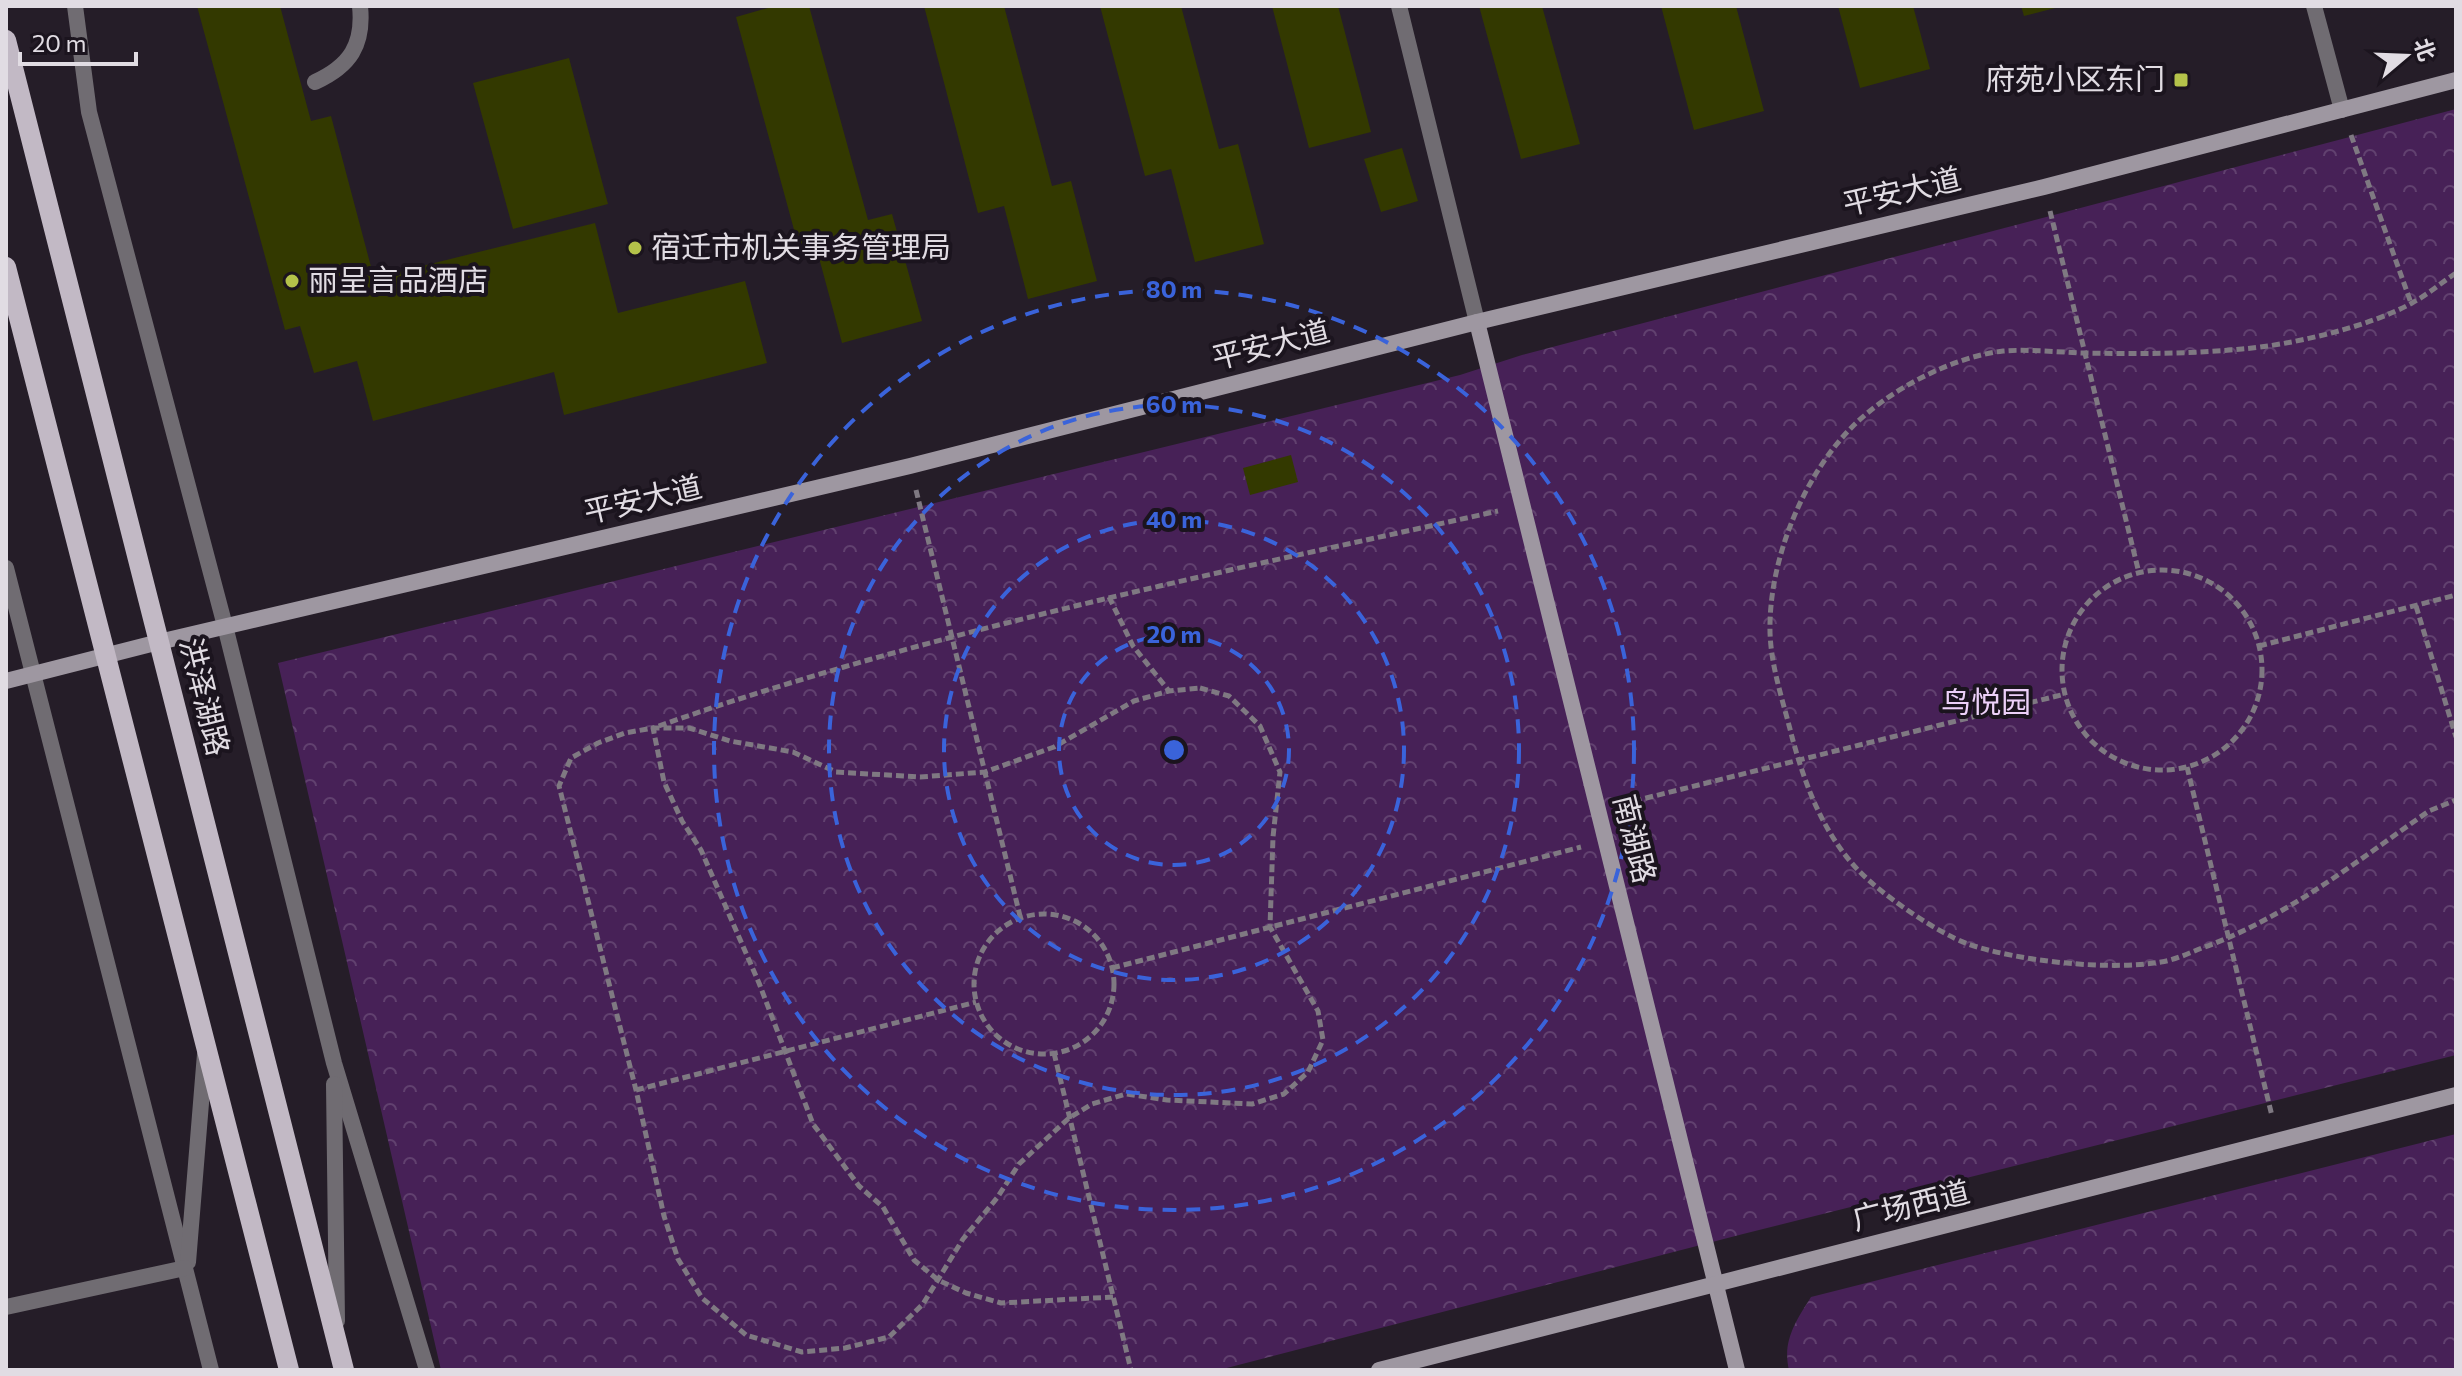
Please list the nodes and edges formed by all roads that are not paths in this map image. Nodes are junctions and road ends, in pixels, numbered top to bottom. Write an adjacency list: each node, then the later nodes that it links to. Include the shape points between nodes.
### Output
1 (75, 6): 12 (lane, via 89,112)
2 (360, 6): 7 (lane, via 362,27 347,62)
3 (1399, 6): 10 (lane)
4 (2314, 6): 8 (lane)
5 (6, 40): 13 (main road, 洪泽湖路)
6 (2456, 80): 8 (street, 平安大道)
7 (315, 82)
8 (2342, 110): 10 (street, 平安大道)
9 (6, 267): 14 (main road)
10 (1477, 322): 12 (street, 平安大道, via 910,466); 21 (street, 南湖路)
11 (6, 568): 15 (lane)
12 (225, 626): 13 (street, 平安大道); 18 (lane)
13 (159, 642): 14 (street, 平安大道); 23 (main road, 洪泽湖路)
14 (107, 655): 15 (street, 平安大道); 17 (main road)
15 (33, 674): 16 (street, 平安大道); 20 (lane)
16 (6, 681)
17 (206, 1045): 20 (lane); 25 (main road)
18 (334, 1063): 23 (lane); 27 (lane)
19 (2456, 1095): 21 (street, 广场西道)
20 (186, 1271): 22 (lane); 24 (lane)
21 (1715, 1285): 28 (street, 广场西道); 29 (street, 南湖路)
22 (6, 1307)
23 (338, 1344): 26 (main road, 洪泽湖路)
24 (211, 1370)
25 (289, 1370)
26 (344, 1370)
27 (427, 1370)
28 (1379, 1370)
29 (1737, 1370)

